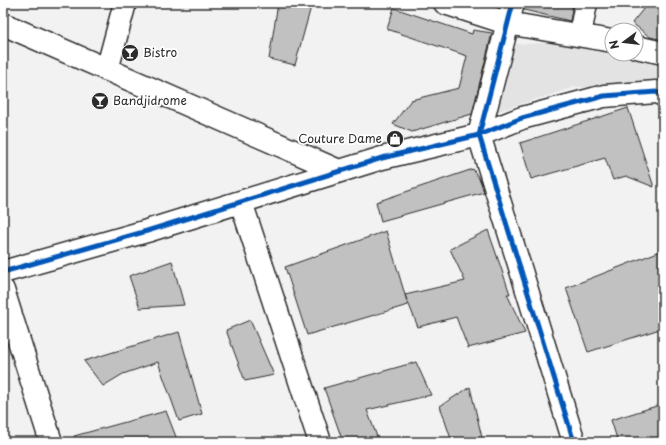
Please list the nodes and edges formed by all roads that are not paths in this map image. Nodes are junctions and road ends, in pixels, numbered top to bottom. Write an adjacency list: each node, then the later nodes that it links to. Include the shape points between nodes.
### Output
1 (125, 3): 10 (street)
2 (445, 3): 4 (street)
3 (586, 3): 6 (street)
4 (510, 13): 6 (street); 12 (street)
5 (3, 24): 10 (street)
6 (580, 35): 7 (street)
7 (604, 40)
8 (644, 49): 9 (street)
9 (663, 53)
10 (107, 70): 13 (street)
11 (663, 95): 12 (street, via 656,92 604,96 522,118)
12 (479, 135): 13 (street); 19 (street)
13 (338, 171): 14 (street)
14 (240, 202): 15 (street); 18 (street)
15 (3, 272)
16 (3, 290): 17 (street)
17 (51, 442)
18 (320, 442)
19 (574, 442)

